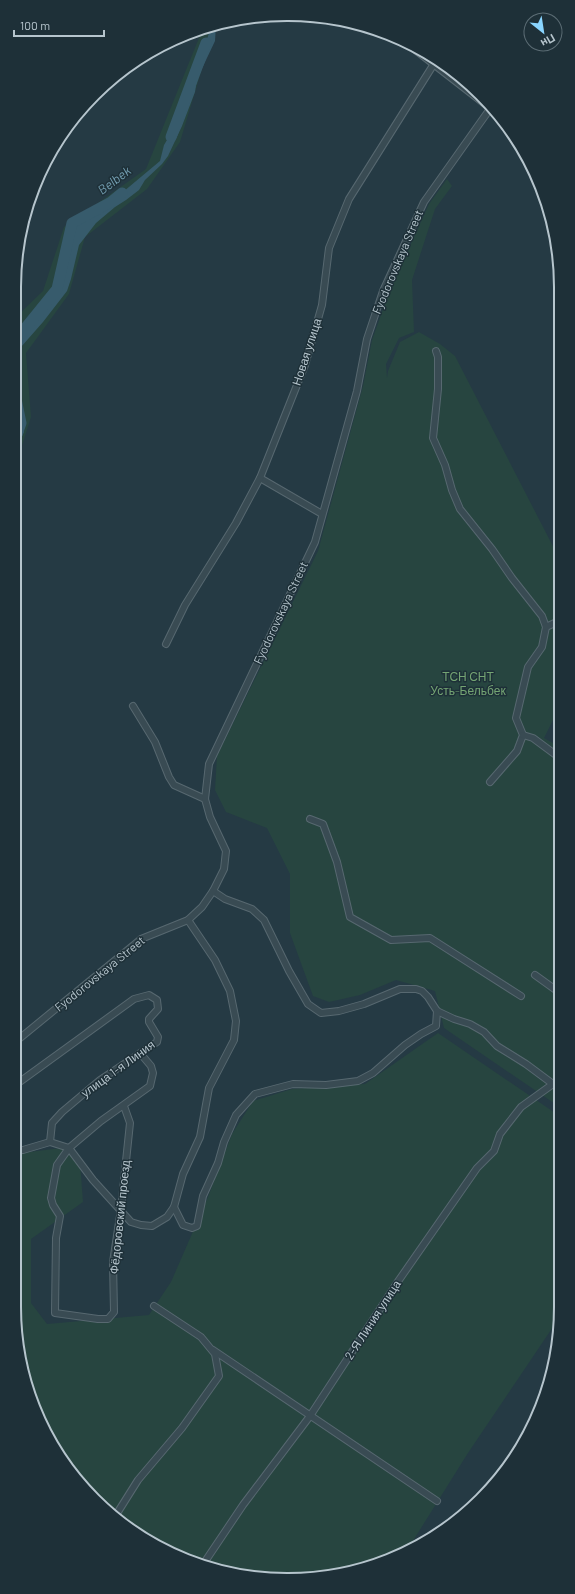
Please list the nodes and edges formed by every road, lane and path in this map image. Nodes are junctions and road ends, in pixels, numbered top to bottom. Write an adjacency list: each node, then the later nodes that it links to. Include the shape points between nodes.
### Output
1 (434, 65): 4 (street, Новая улица, via 349,199 329,248 322,305 305,365)
2 (488, 112): 5 (street, Fyodorovskaya Street, via 424,202 383,291 367,339 357,390)
3 (436, 351): 7 (street, via 438,389 433,438 445,465 452,490 460,509 542,616)
4 (260, 478): 5 (street); 8 (street, Новая улица, via 236,523 185,605)
5 (322, 514): 13 (street, Fyodorovskaya Street, via 315,542 209,764)
6 (554, 624): 7 (street)
7 (546, 627): 10 (street, via 542,647 528,667 516,718)
8 (166, 644)
9 (133, 706): 13 (street, via 154,742 168,777 174,785)
10 (523, 735): 11 (street, via 533,738); 12 (street, via 517,751)
11 (554, 754)
12 (490, 782)
13 (205, 799): 15 (street, Fyodorovskaya Street, via 210,817 226,851 224,870)
14 (310, 819): 19 (street, via 323,824 337,862 350,917 391,940 430,938)
15 (213, 891): 16 (street, Fyodorovskaya Street, via 202,907); 20 (street, via 225,899 252,909 264,920 308,1004 321,1012 339,1011 364,1004 400,989 422,991)
16 (188, 920): 21 (street, Fyodorovskaya Street, via 140,939); 29 (street, via 215,960 230,991 236,1021 234,1040 209,1088 200,1137 183,1174)
17 (535, 975): 18 (street)
18 (554, 989)
19 (521, 996)
20 (437, 1011): 24 (street, via 484,1032 497,1046); 29 (street, via 436,1026 405,1045 373,1073 358,1081 326,1085 293,1084 255,1094 236,1115 224,1142 218,1163 203,1196 197,1226 192,1228 183,1225)
21 (21, 1037)
22 (140, 1053): 23 (street, улица 1-я Линия, via 157,1042 158,1037 149,1022 158,1009 157,1000 149,995 134,999); 25 (street, via 154,1073 150,1086); 26 (street, улица 1-я Линия, via 100,1080 62,1112 52,1123)
23 (21, 1081)
24 (553, 1084): 33 (street, 2-Я Линия улица, via 521,1107 500,1134 494,1151 477,1168 399,1280)
25 (124, 1106): 27 (street, via 101,1121); 30 (street, Фёдоровский проезд, via 130,1123)
26 (50, 1142): 27 (street); 28 (street)
27 (69, 1148): 30 (street, via 93,1180); 30 (street, Фёдоровский проезд, via 57,1165 51,1198 60,1216 56,1238 55,1313 108,1319 114,1312 113,1262)
28 (21, 1150)
29 (174, 1207): 30 (street, via 167,1218 152,1226 131,1222)
30 (121, 1209)
31 (154, 1306): 32 (street, via 201,1337)
32 (210, 1348): 33 (street); 35 (street, via 215,1354 219,1376 182,1428 138,1480)
33 (310, 1416): 34 (street); 36 (street, 2-Я Линия улица, via 243,1505)
34 (437, 1501)
35 (118, 1512)
36 (206, 1560)

